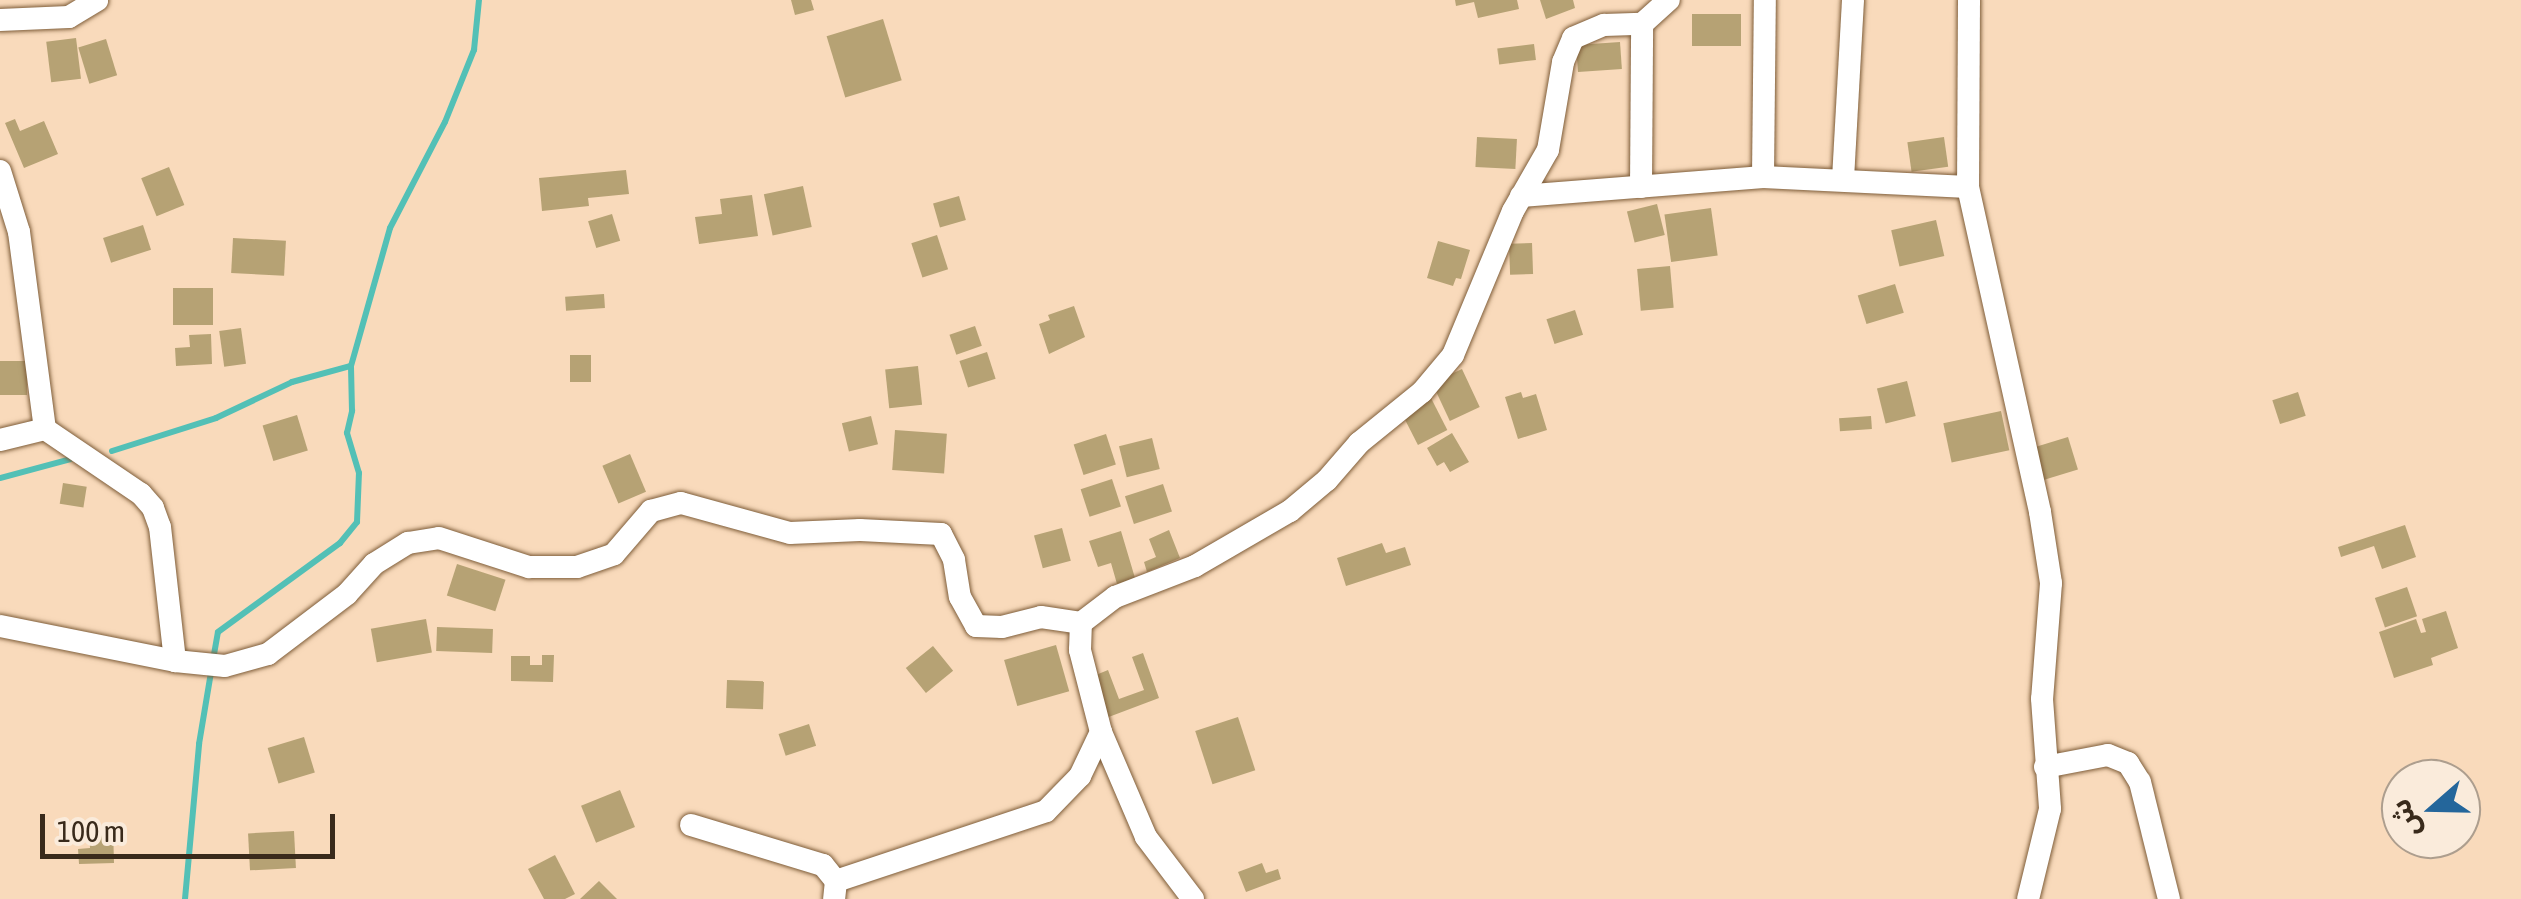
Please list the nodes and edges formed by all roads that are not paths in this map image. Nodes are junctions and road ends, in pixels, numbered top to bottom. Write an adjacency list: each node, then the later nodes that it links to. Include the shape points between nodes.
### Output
1 (97, 0): 6 (street, via 69,16)
2 (1669, 0): 7 (street)
3 (1764, 0): 9 (street)
4 (1853, 0): 10 (street)
5 (1969, 0): 12 (street)
6 (0, 20)
7 (1642, 24): 11 (street); 13 (street, via 1604,25 1574,38 1563,62 1548,150)
8 (0, 171): 14 (street, via 19,232)
9 (1763, 178): 10 (street); 11 (street)
10 (1843, 179): 12 (street)
11 (1640, 187): 13 (street)
12 (1968, 187): 20 (street, via 2048,555)
13 (1521, 196): 16 (street, via 1452,355 1422,392 1290,511 1195,566 1115,597)
14 (45, 428): 15 (street); 18 (street, via 154,508)
15 (0, 440)
16 (1081, 623): 18 (street, via 1041,618 976,626 941,534 790,533 681,503 651,511 614,554 577,567 530,567 439,538 408,543 268,654 225,666); 19 (street, via 1080,650)
17 (0, 626): 18 (street)
18 (180, 661)
19 (1101, 732): 22 (street, via 1080,776 1046,810); 23 (street, via 1146,837)
20 (2045, 767): 24 (street, via 2050,809); 25 (street, via 2108,754 2128,762 2140,782)
21 (690, 825): 22 (street, via 824,865)
22 (835, 890)
23 (1193, 899)
24 (2028, 899)
25 (2170, 899)

